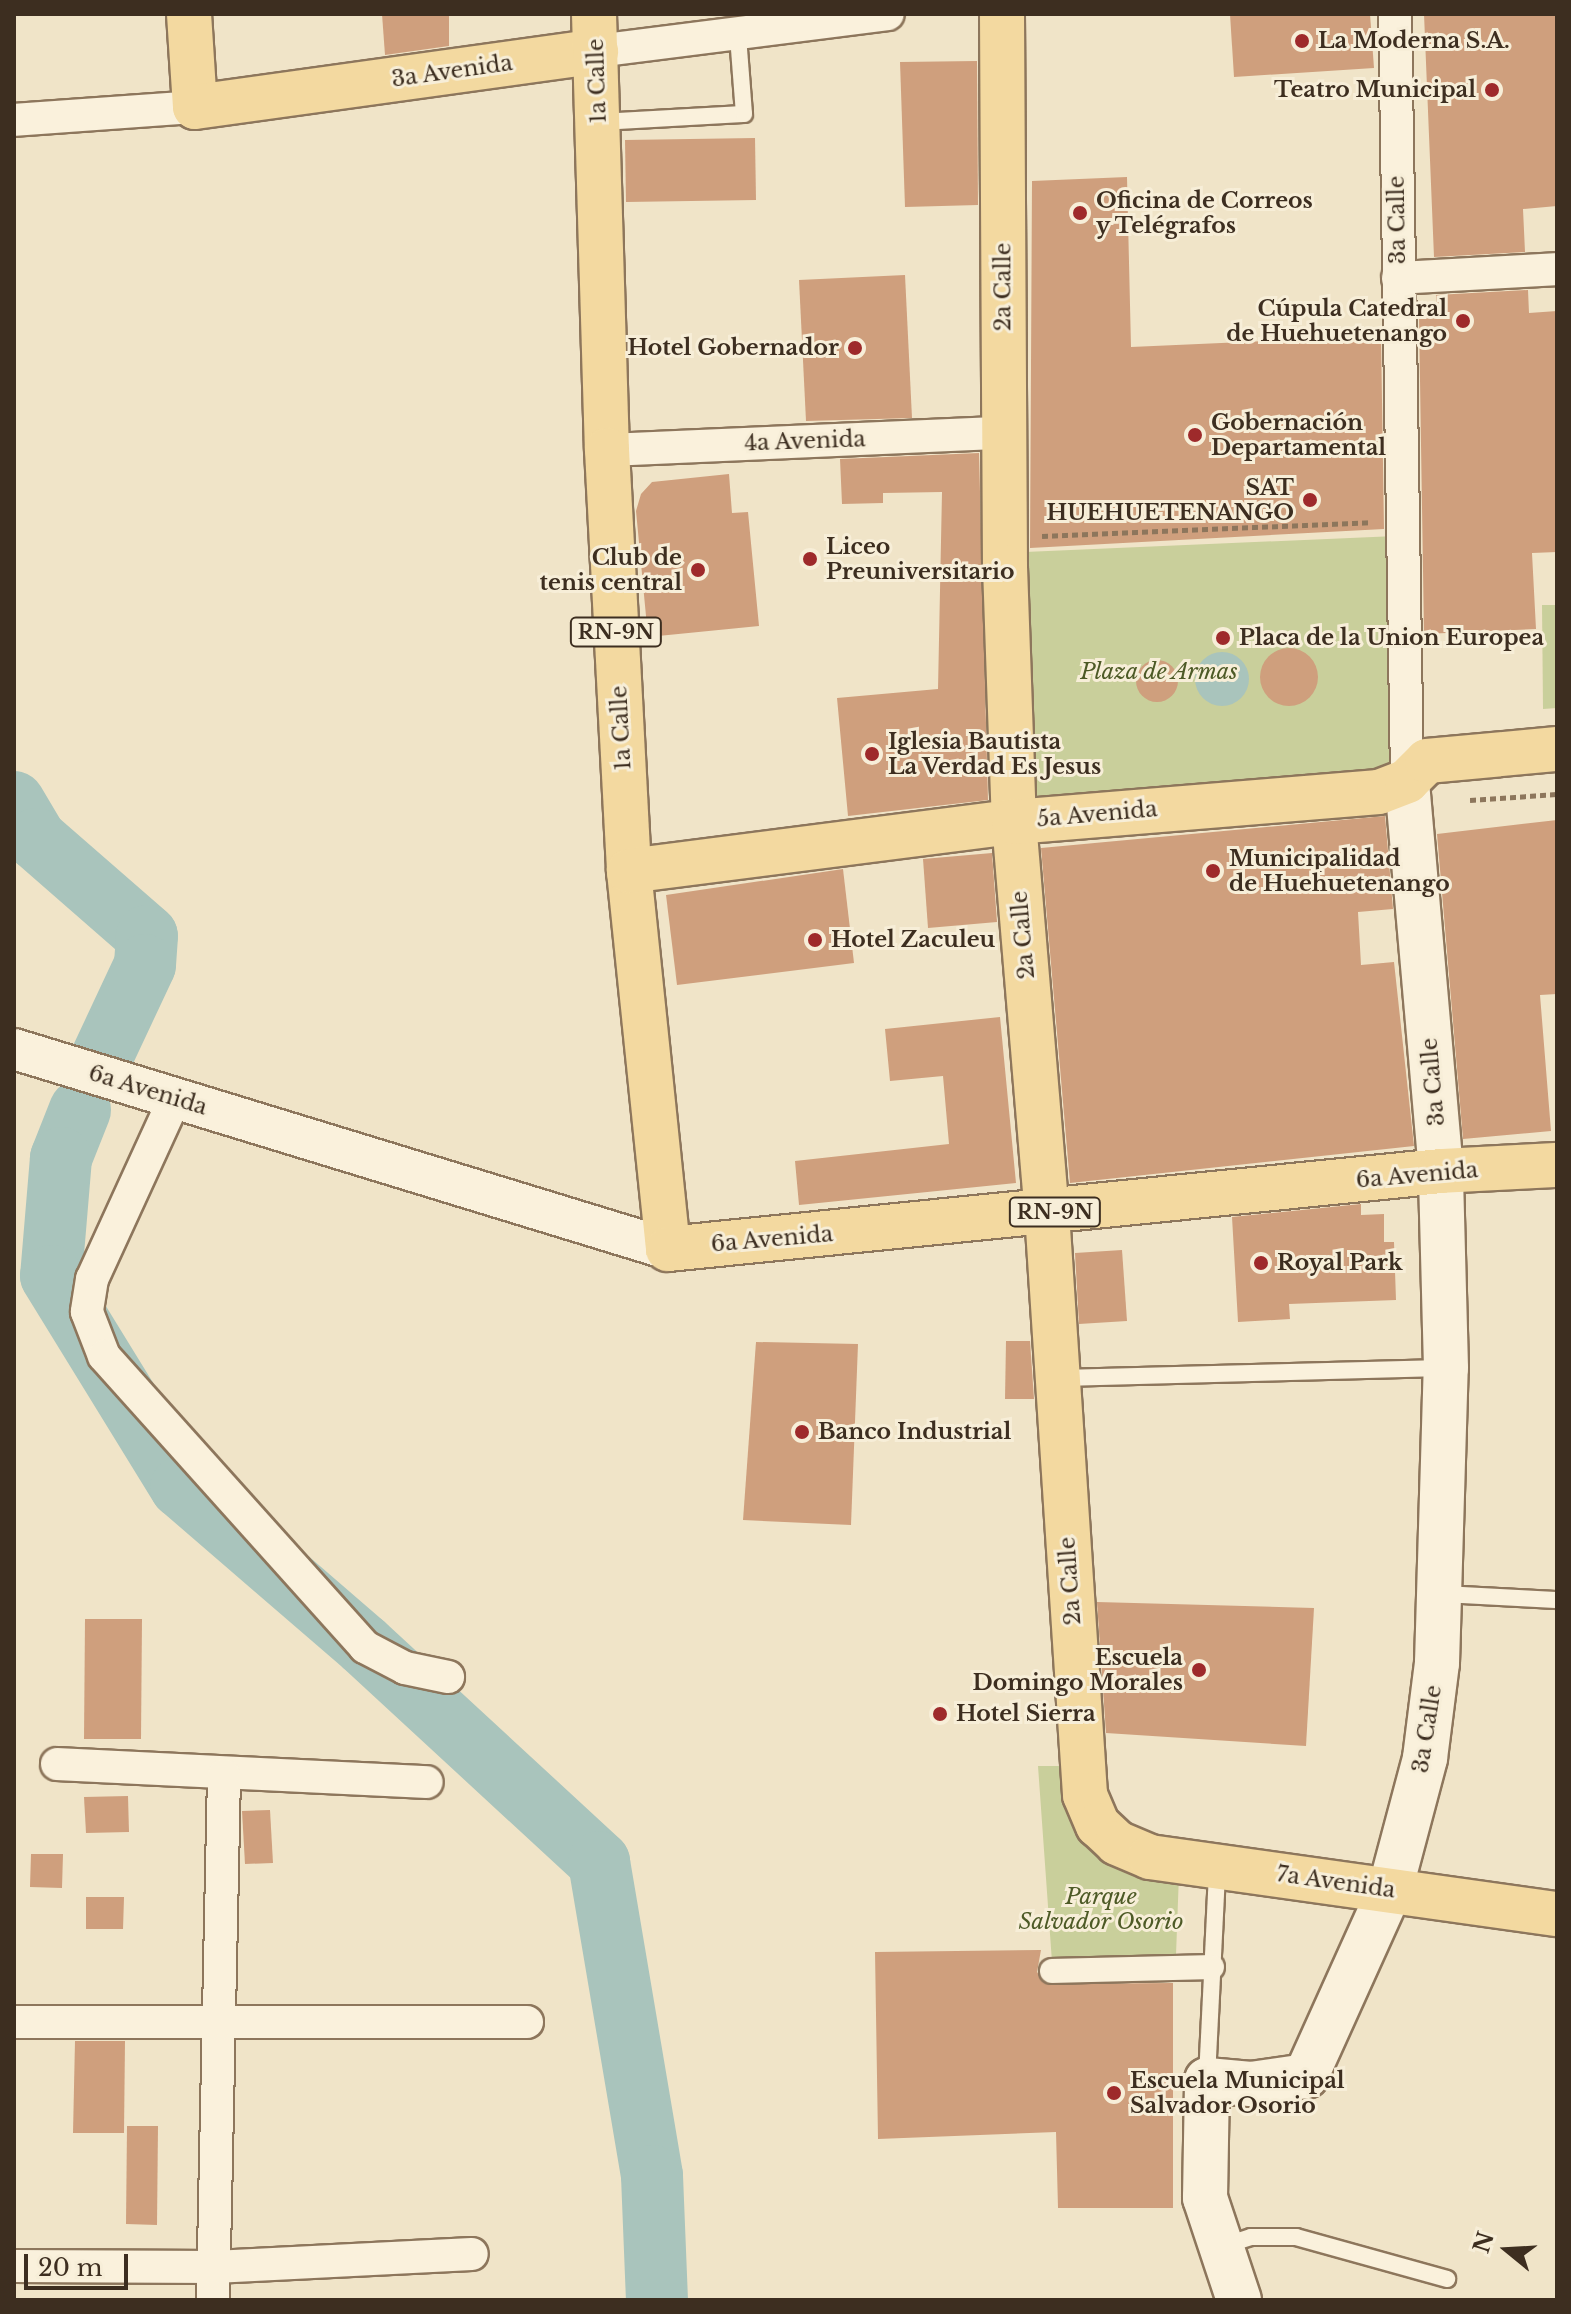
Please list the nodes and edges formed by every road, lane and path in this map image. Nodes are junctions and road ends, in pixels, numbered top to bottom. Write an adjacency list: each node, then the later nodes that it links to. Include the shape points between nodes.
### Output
1 (189, 14): 7 (main road)
2 (888, 14): 6 (street, 3a Avenida)
3 (1002, 14): 12 (main road, 2a Calle)
4 (1395, 14): 11 (street, 3a Calle)
5 (595, 32): 6 (street, 3a Avenida); 7 (main road, 3a Avenida); 9 (main road, 1a Calle / RN-9N)
6 (738, 36): 9 (lane, via 744,114)
7 (195, 107): 8 (street, 3a Avenida)
8 (14, 120)
9 (598, 122): 13 (main road, 1a Calle / RN-9N)
10 (1557, 269): 11 (street)
11 (1398, 278): 14 (street, 3a Calle)
12 (1003, 433): 13 (street, 4a Avenida); 15 (main road, 2a Calle)
13 (607, 450): 21 (main road, 1a Calle / RN-9N)
14 (1400, 521): 15 (path); 17 (street, 3a Calle)
15 (1005, 538): 20 (main road, 2a Calle)
16 (1557, 749): 17 (main road, 5a Avenida, via 1427,761)
17 (1407, 781): 20 (main road, 5a Avenida, via 1379,792); 25 (main road, 3a Calle)
18 (1557, 794): 19 (path)
19 (1467, 800)
20 (1014, 822): 21 (main road, 5a Avenida); 26 (main road, 2a Calle)
21 (629, 871): 27 (main road, 1a Calle / RN-9N)
22 (14, 1049): 23 (street, 6a Avenida)
23 (175, 1098): 27 (street, 6a Avenida); 32 (street, via 92,1279 87,1312 104,1356 365,1647 405,1668)
24 (1557, 1165): 25 (main road, 6a Avenida / RN-9N)
25 (1441, 1171): 26 (main road, 6a Avenida / RN-9N); 28 (main road, 3a Calle)
26 (1047, 1213): 27 (main road, 6a Avenida / RN-9N); 29 (main road, 2a Calle)
27 (668, 1249)
28 (1446, 1368): 29 (lane); 30 (main road, 3a Calle)
29 (1056, 1378): 36 (main road, 2a Calle, via 1085,1795 1098,1825)
30 (1442, 1594): 31 (lane); 38 (main road, 3a Calle, via 1425,1758)
31 (1557, 1600)
32 (448, 1677)
33 (57, 1764): 34 (street)
34 (224, 1775): 35 (street); 42 (street)
35 (427, 1782)
36 (1117, 1843): 37 (main road, 7a Avenida, via 1150,1857)
37 (1217, 1864): 38 (main road, 7a Avenida); 40 (lane)
38 (1390, 1890): 39 (main road, 7a Avenida); 45 (main road, 3a Calle, via 1314,2078 1251,2084)
39 (1557, 1914)
40 (1212, 1967): 41 (street); 45 (lane)
41 (1052, 1971)
42 (219, 2021): 43 (street); 44 (street); 49 (street)
43 (14, 2022)
44 (527, 2022)
45 (1207, 2080): 46 (main road, via 1205,2198)
46 (1218, 2248): 50 (lane, via 1251,2237 1296,2237); 52 (main road)
47 (472, 2254): 49 (street)
48 (14, 2266): 49 (street)
49 (214, 2267): 51 (street)
50 (1447, 2279)
51 (213, 2300)
52 (1239, 2300)

